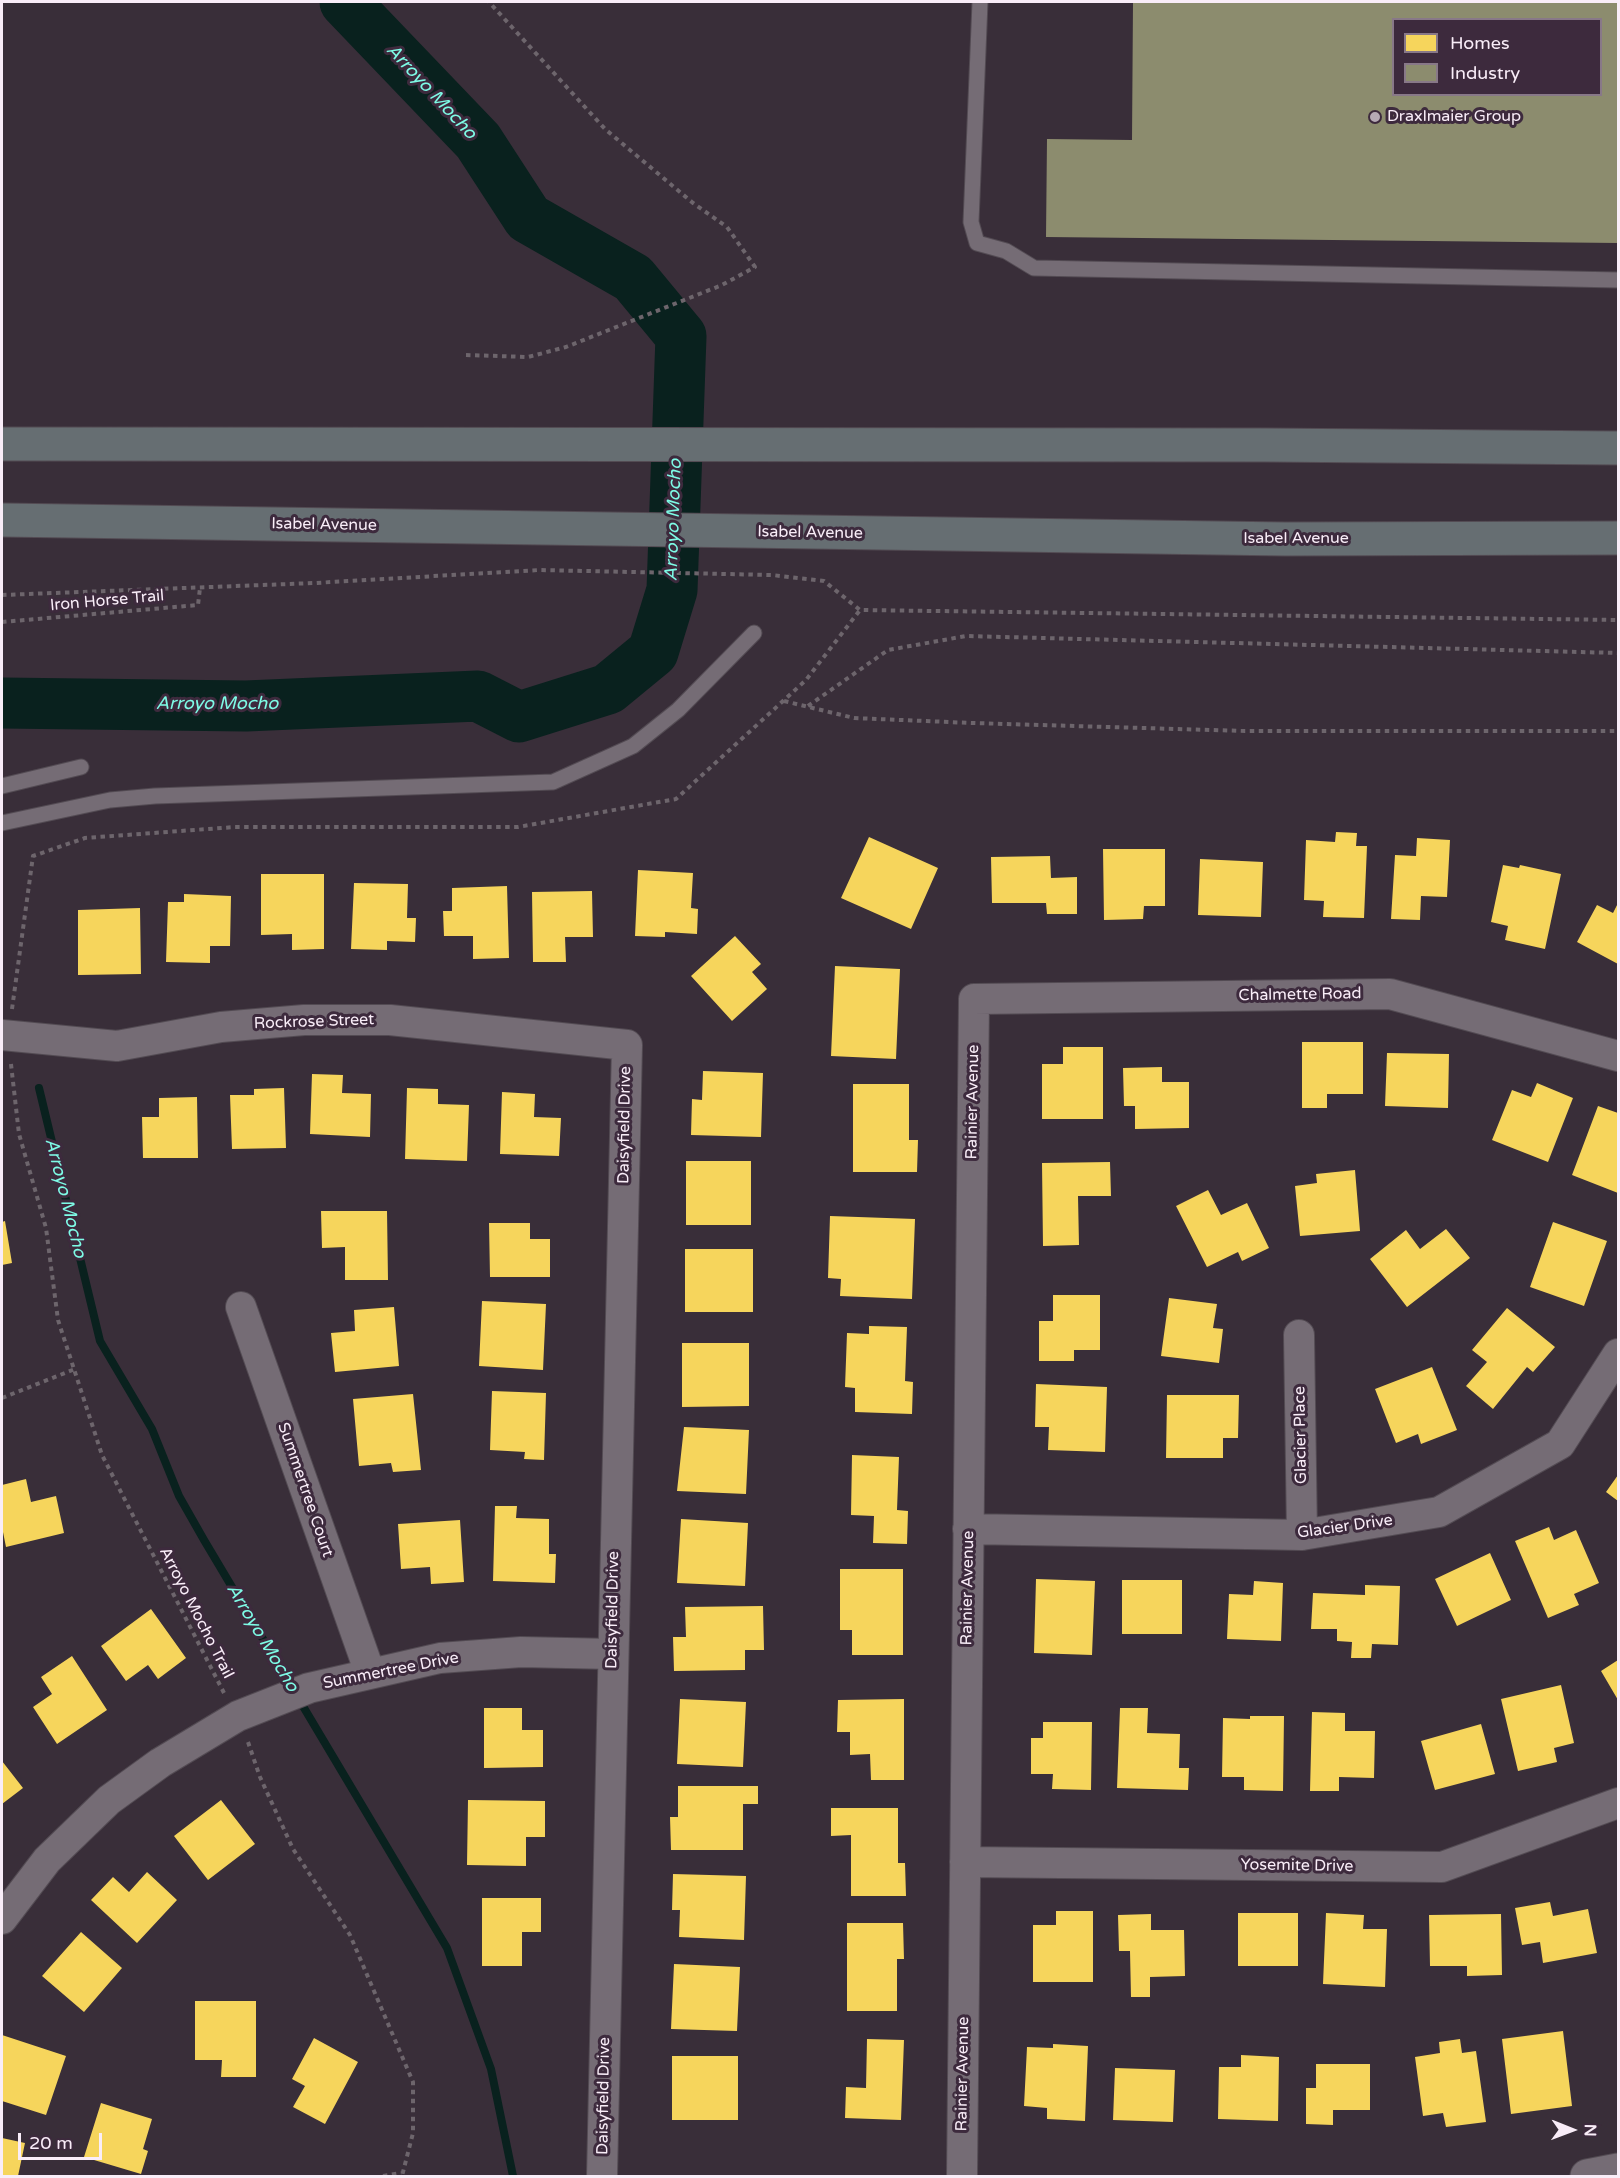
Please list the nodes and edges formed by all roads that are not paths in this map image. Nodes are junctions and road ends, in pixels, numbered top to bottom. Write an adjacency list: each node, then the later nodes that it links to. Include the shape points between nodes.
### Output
1 (980, 2): 2 (lane, via 971,222 977,243 1006,251 1034,268)
2 (1618, 280)
3 (2, 444): 4 (highway)
4 (1618, 448)
5 (2, 520): 6 (highway, Isabel Avenue, via 1285,539)
6 (1618, 538)
7 (754, 633): 10 (lane, via 678,710 633,746 554,782 155,796 110,800)
8 (81, 767): 9 (lane)
9 (2, 786)
10 (2, 823)
11 (974, 999): 14 (street, Chalmette Road, via 1390,994); 18 (street, Rainier Avenue)
12 (5, 1035): 13 (street, Rockrose Street, via 117,1046 221,1028 304,1020 390,1020)
13 (627, 1045): 20 (street, Daisyfield Drive)
14 (1618, 1056)
15 (241, 1307): 21 (street, Summertree Court)
16 (1299, 1335): 19 (street, Glacier Place)
17 (1618, 1354): 19 (street, Glacier Drive, via 1560,1444 1439,1512)
18 (968, 1529): 19 (street, Glacier Drive); 23 (street, Rainier Avenue)
19 (1302, 1535)
20 (612, 1654): 21 (street, Summertree Drive, via 521,1652 452,1657); 25 (street, Daisyfield Drive)
21 (369, 1673): 24 (street, Summertree Drive, via 309,1688 238,1716 159,1763 109,1800 47,1860)
22 (1618, 1803): 23 (street, Yosemite Drive, via 1442,1868)
23 (965, 1862): 26 (street, Rainier Avenue)
24 (2, 1919)
25 (602, 2176)
26 (962, 2176)

